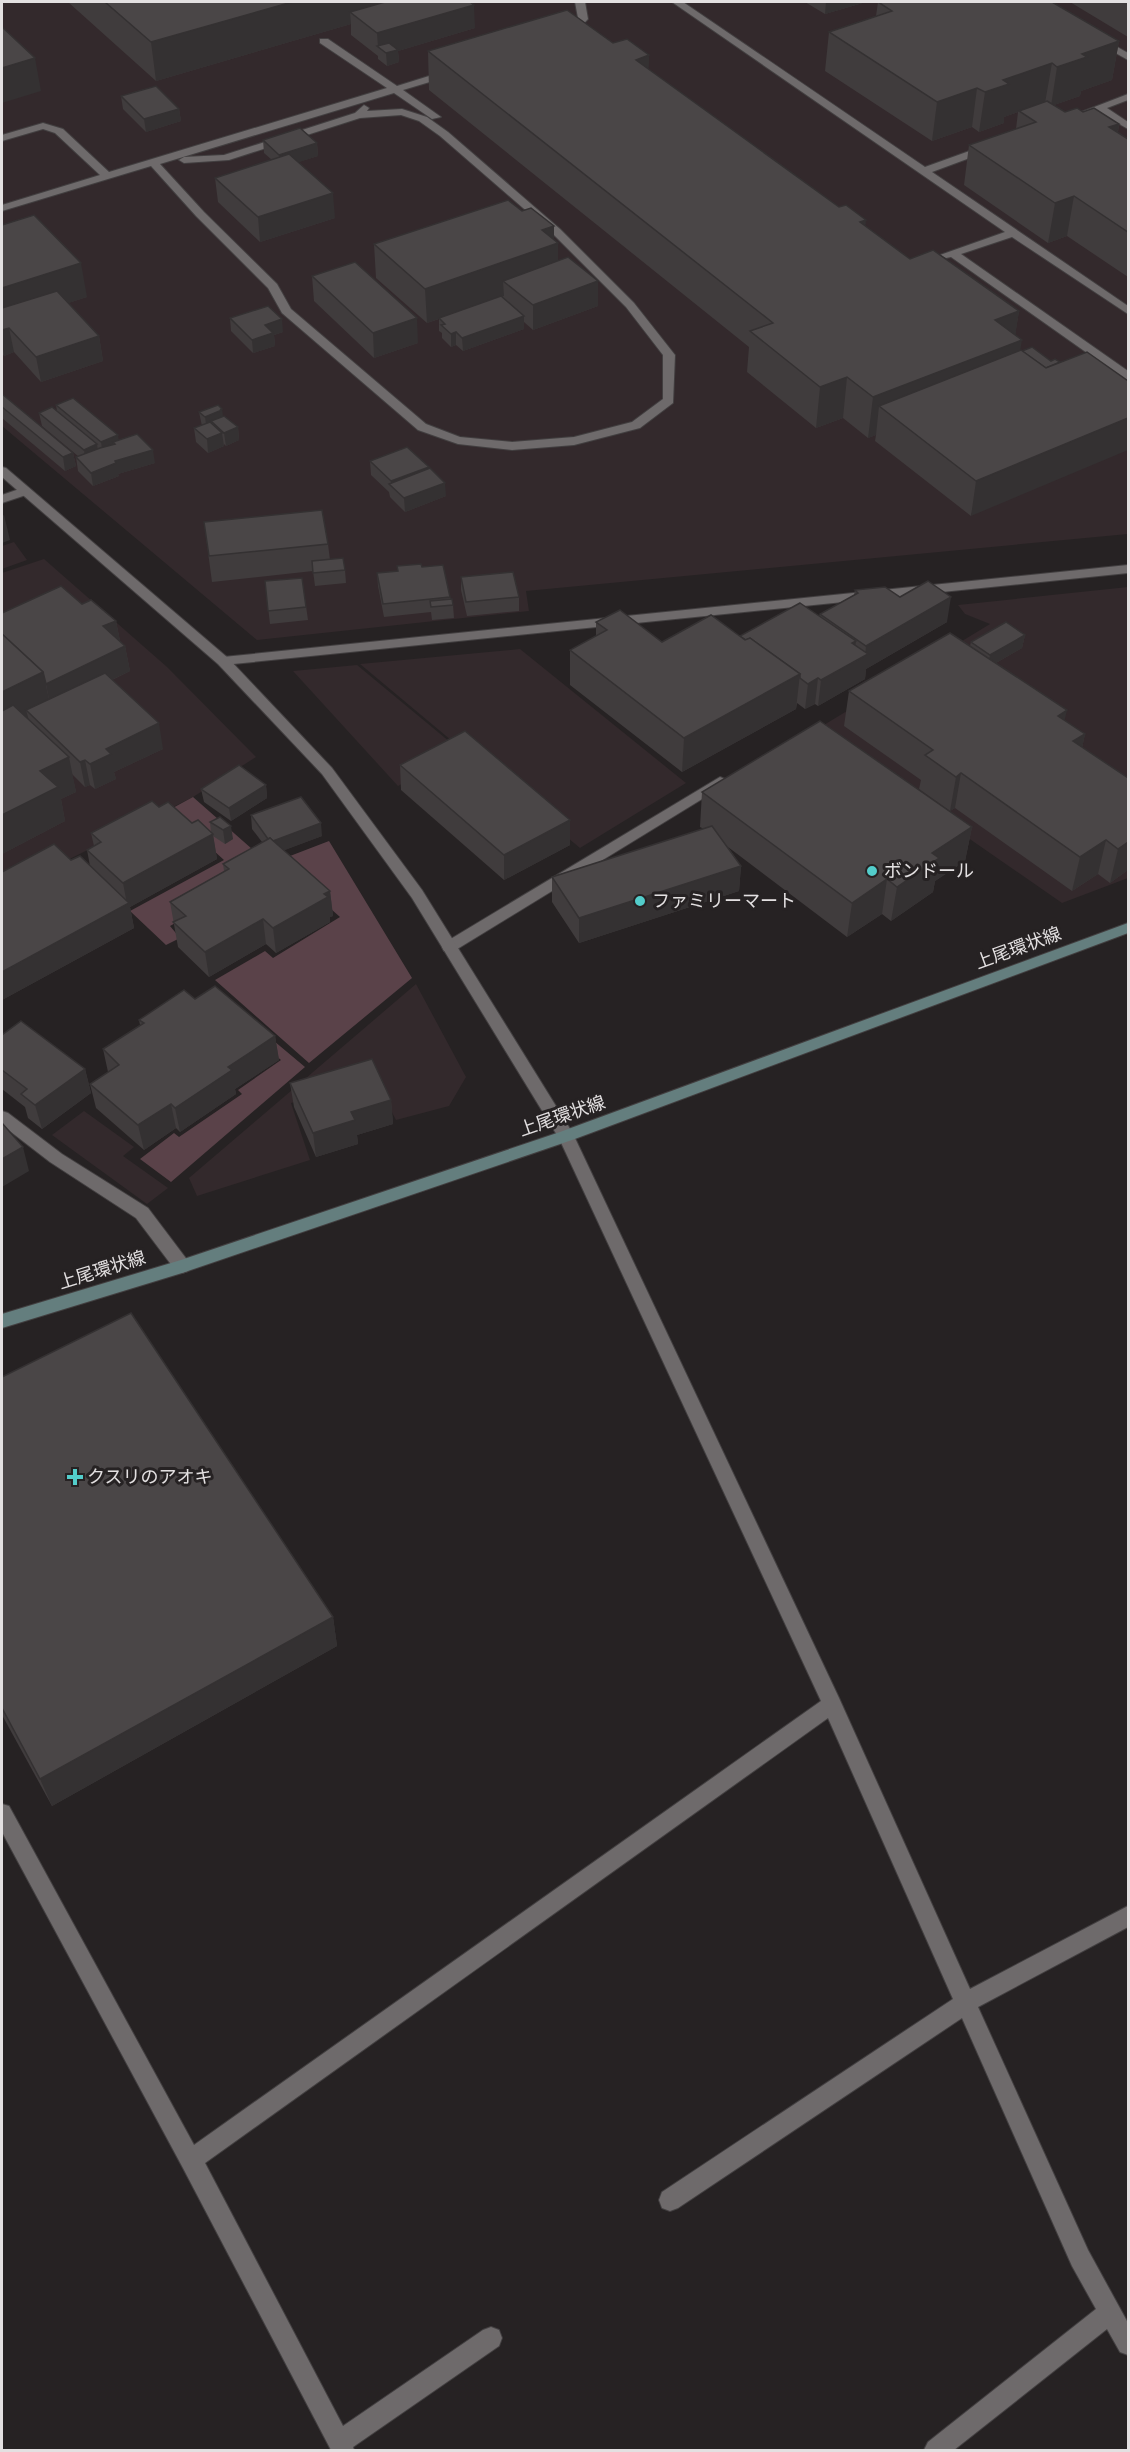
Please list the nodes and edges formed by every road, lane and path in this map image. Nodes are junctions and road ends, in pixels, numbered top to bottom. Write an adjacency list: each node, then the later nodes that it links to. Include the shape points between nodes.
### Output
1 (580, 2): 4 (street, via 583,20 570,34)
2 (677, 2): 19 (street)
3 (1087, 32): 6 (street)
4 (560, 38)
5 (324, 41): 8 (street)
6 (1128, 57)
7 (462, 69): 8 (street)
8 (395, 89): 9 (street); 15 (street, via 453,129)
9 (372, 97): 12 (street); 18 (street)
10 (1128, 97): 11 (street)
11 (1099, 108): 13 (street); 14 (street)
12 (358, 115): 15 (street, via 402,112 423,118); 18 (street, via 225,158)
13 (1062, 121)
14 (1128, 126)
15 (444, 134): 18 (street, via 556,231 630,305 669,355 669,400 636,425 574,441 512,446 458,440 422,427 286,311 273,286)
16 (2, 138): 20 (street, via 43,126 59,131)
17 (998, 144): 19 (street)
18 (153, 162): 20 (street)
19 (923, 171): 22 (street)
20 (106, 176): 21 (street)
21 (2, 208)
22 (1012, 232): 23 (street); 25 (street)
23 (952, 253): 24 (street); 26 (street)
24 (930, 260)
25 (1128, 311)
26 (1128, 376)
27 (2, 471): 28 (street)
28 (25, 491): 29 (street); 31 (street)
29 (2, 499)
30 (1128, 569): 31 (street)
31 (224, 661): 34 (street, via 327,771 417,894)
32 (735, 773): 34 (street)
33 (1128, 928): 36 (main road, 上尾環状線)
34 (449, 947): 36 (street)
35 (2, 1117): 37 (street, via 56,1158 142,1213)
36 (566, 1136): 37 (main road, 上尾環状線); 39 (street)
37 (182, 1266): 38 (main road, 上尾環状線)
38 (2, 1320)
39 (831, 1704): 42 (street); 43 (street)
40 (2, 1813): 43 (street)
41 (1128, 1916): 42 (street)
42 (967, 2002): 44 (street); 45 (street, via 1080,2258)
43 (191, 2160): 48 (street)
44 (670, 2200)
45 (1111, 2312): 47 (street); 49 (street)
46 (491, 2338): 48 (street)
47 (1128, 2344)
48 (341, 2447)
49 (936, 2451)

